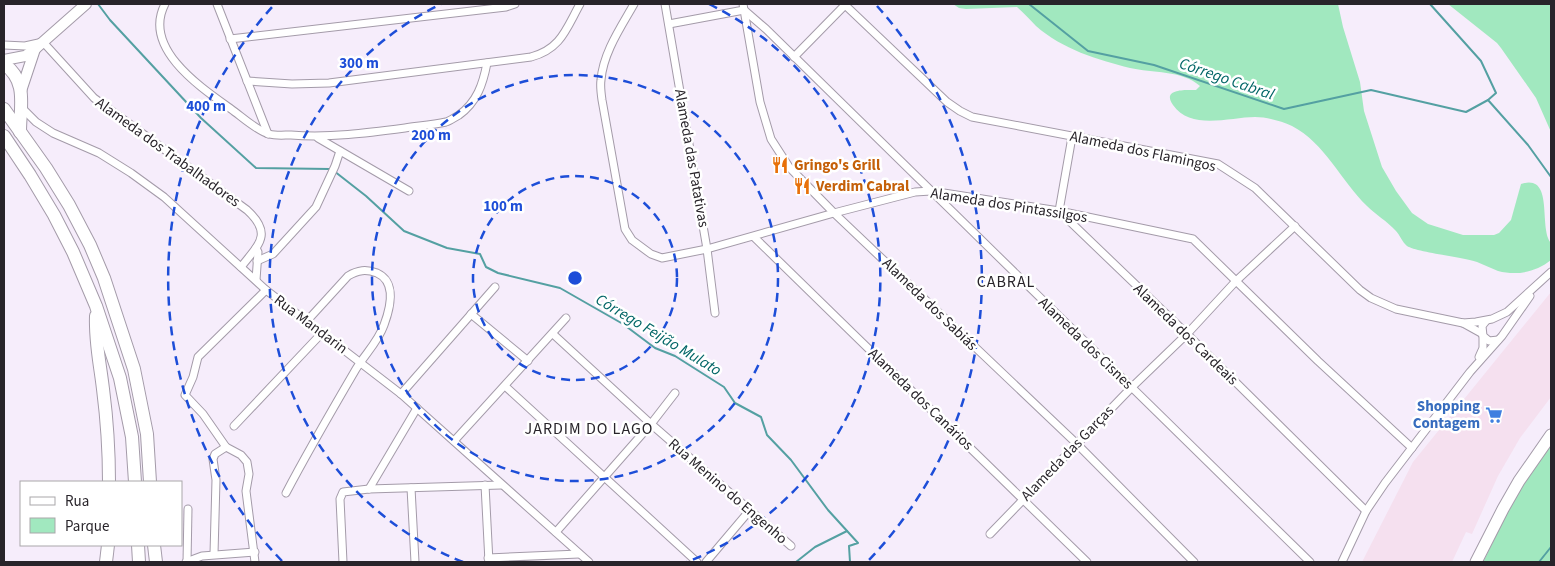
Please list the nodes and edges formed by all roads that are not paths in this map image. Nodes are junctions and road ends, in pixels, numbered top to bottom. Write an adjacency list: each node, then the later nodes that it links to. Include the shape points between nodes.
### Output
1 (165, 4): 23 (street, via 159,23 163,41 177,65 203,89)
2 (217, 4): 11 (street)
3 (516, 4): 11 (street)
4 (580, 4): 16 (street, via 550,50 531,58)
5 (634, 4): 35 (street, Alameda dos Pintassilgos, via 606,58 600,79 625,229 632,240 662,258)
6 (665, 4): 10 (street, Alameda das Patativas)
7 (845, 4): 14 (street); 26 (street, Alameda dos Flamingos, via 960,111 972,117)
8 (85, 5): 13 (street)
9 (743, 7): 10 (street); 14 (street, Alameda dos Cisnes); 31 (street, Alameda dos Sabiás, via 760,102 771,139 789,167)
10 (669, 24): 35 (street, Alameda das Patativas)
11 (230, 39): 18 (street)
12 (4, 45): 13 (street)
13 (39, 46): 15 (street, via 25,56); 19 (street); 34 (street, Alameda dos Trabalhadores, via 94,98 251,214 262,230)
14 (794, 57): 29 (street, Alameda dos Cisnes)
15 (4, 60)
16 (487, 63): 18 (street, via 329,83); 25 (street, via 476,99 448,121)
17 (4, 64): 19 (highway, via 17,77)
18 (247, 80): 23 (street)
19 (21, 91): 20 (highway)
20 (20, 106): 22 (highway); 37 (street, Rua Mandarin, via 53,133 99,153 158,192)
21 (4, 109): 22 (highway)
22 (20, 132): 74 (highway, via 69,205 104,278 134,369 147,434)
23 (268, 134): 25 (street)
24 (4, 136): 44 (highway, via 54,215)
25 (317, 137): 27 (street)
26 (1072, 137): 30 (street); 32 (street, Alameda dos Flamingos, via 1218,164 1255,188)
27 (340, 151): 28 (street); 36 (street, via 316,207 273,254)
28 (409, 191)
29 (931, 191): 30 (street, Alameda dos Pintassilgos); 31 (street, Alameda dos Pintassilgos, via 915,192); 60 (street, Alameda dos Cisnes)
30 (1059, 211): 40 (street, Alameda dos Pintassilgos, via 1194,238); 53 (street, Alameda dos Cardeais)
31 (834, 213): 33 (street, Alameda dos Pintassilgos); 68 (street, Alameda dos Sabiás)
32 (1295, 226): 40 (street, Alameda das Garças); 50 (street, Alameda dos Flamingos, via 1370,298 1396,309)
33 (754, 237): 35 (street, Alameda dos Pintassilgos); 80 (street, Alameda dos Canários)
34 (256, 248): 36 (street); 37 (street, Alameda dos Trabalhadores)
35 (707, 249): 45 (street, Alameda das Patativas)
36 (257, 260): 39 (street)
37 (241, 267): 39 (street, Rua Mandarin)
38 (1551, 272): 41 (street)
39 (256, 280): 43 (street, Rua Mandarin)
40 (1236, 281): 53 (street, Alameda das Garças); 70 (street, Alameda dos Pintassilgos)
41 (1540, 282): 48 (street, via 1508,312); 55 (street)
42 (495, 287): 46 (street)
43 (266, 290): 49 (street, Rua Mandarin); 69 (street, via 198,357 186,393)
44 (96, 306): 72 (highway, via 95,338 103,387); 73 (highway, via 120,378 132,437)
45 (715, 313)
46 (471, 314): 56 (street); 62 (street)
47 (566, 318): 52 (street)
48 (1489, 320): 50 (street, Alameda dos Flamingos); 54 (street, via 1482,326); 55 (street, via 1501,323)
49 (306, 322): 51 (street, Rua Mandarin); 57 (street, via 348,276 371,271 380,274 386,280 390,293 388,314 378,340)
50 (1463, 322): 54 (street, Alameda dos Flamingos)
51 (322, 333): 57 (street, Rua Mandarin); 65 (street)
52 (553, 334): 56 (street); 64 (street, Rua Menino do Engenho)
53 (1187, 334): 60 (street, Alameda das Garças); 83 (street, Alameda dos Cardeais)
54 (1482, 334): 55 (street, via 1492,341); 58 (street, via 1482,352)
55 (1501, 336): 58 (street)
56 (528, 361): 59 (street)
57 (360, 362): 62 (street, Rua Mandarin); 79 (street)
58 (1470, 372): 70 (street)
59 (504, 386): 67 (street); 71 (street)
60 (1131, 388): 68 (street, Alameda das Garças); 106 (street, Alameda dos Cisnes)
61 (675, 393): 64 (street)
62 (400, 394): 63 (street, Rua Mandarin)
63 (417, 408): 67 (street, Rua Mandarin); 78 (street)
64 (651, 424): 71 (street); 82 (street, Rua Menino do Engenho)
65 (234, 426)
66 (1551, 435): 108 (main road, via 1519,480)
67 (454, 442): 76 (street, Rua Mandarin)
68 (1077, 444): 80 (street, Alameda das Garças); 105 (street, Alameda dos Sabiás)
69 (226, 447): 90 (street, via 247,462 246,491); 91 (street, via 213,459 216,480)
70 (1412, 448): 83 (street)
71 (603, 477): 84 (street); 102 (street)
72 (109, 481)
73 (134, 481)
74 (150, 481)
75 (486, 485): 76 (street); 77 (street); 93 (street)
76 (501, 485): 84 (street, Rua Mandarin)
77 (411, 488): 78 (street); 100 (street)
78 (369, 489): 99 (street, via 347,491 341,495)
79 (286, 493)
80 (1023, 498): 85 (street, Alameda das Garças); 104 (street, Alameda dos Canários)
81 (188, 509): 97 (street)
82 (750, 510): 89 (street, Rua Menino do Engenho); 103 (street)
83 (1366, 511): 107 (street)
84 (556, 532): 92 (street, Rua Mandarin)
85 (990, 534)
86 (108, 546): 94 (highway)
87 (138, 546): 95 (highway)
88 (154, 546): 96 (highway)
89 (791, 546)
90 (255, 552): 91 (street); 98 (street)
91 (214, 554): 97 (street)
92 (579, 554): 93 (street); 101 (street, Rua Mandarin)
93 (489, 560)
94 (106, 562)
95 (140, 562)
96 (156, 562)
97 (187, 562)
98 (255, 562)
99 (343, 562)
100 (415, 562)
101 (589, 562)
102 (697, 562)
103 (706, 562)
104 (1087, 562)
105 (1194, 562)
106 (1310, 562)
107 (1342, 562)
108 (1476, 562)

